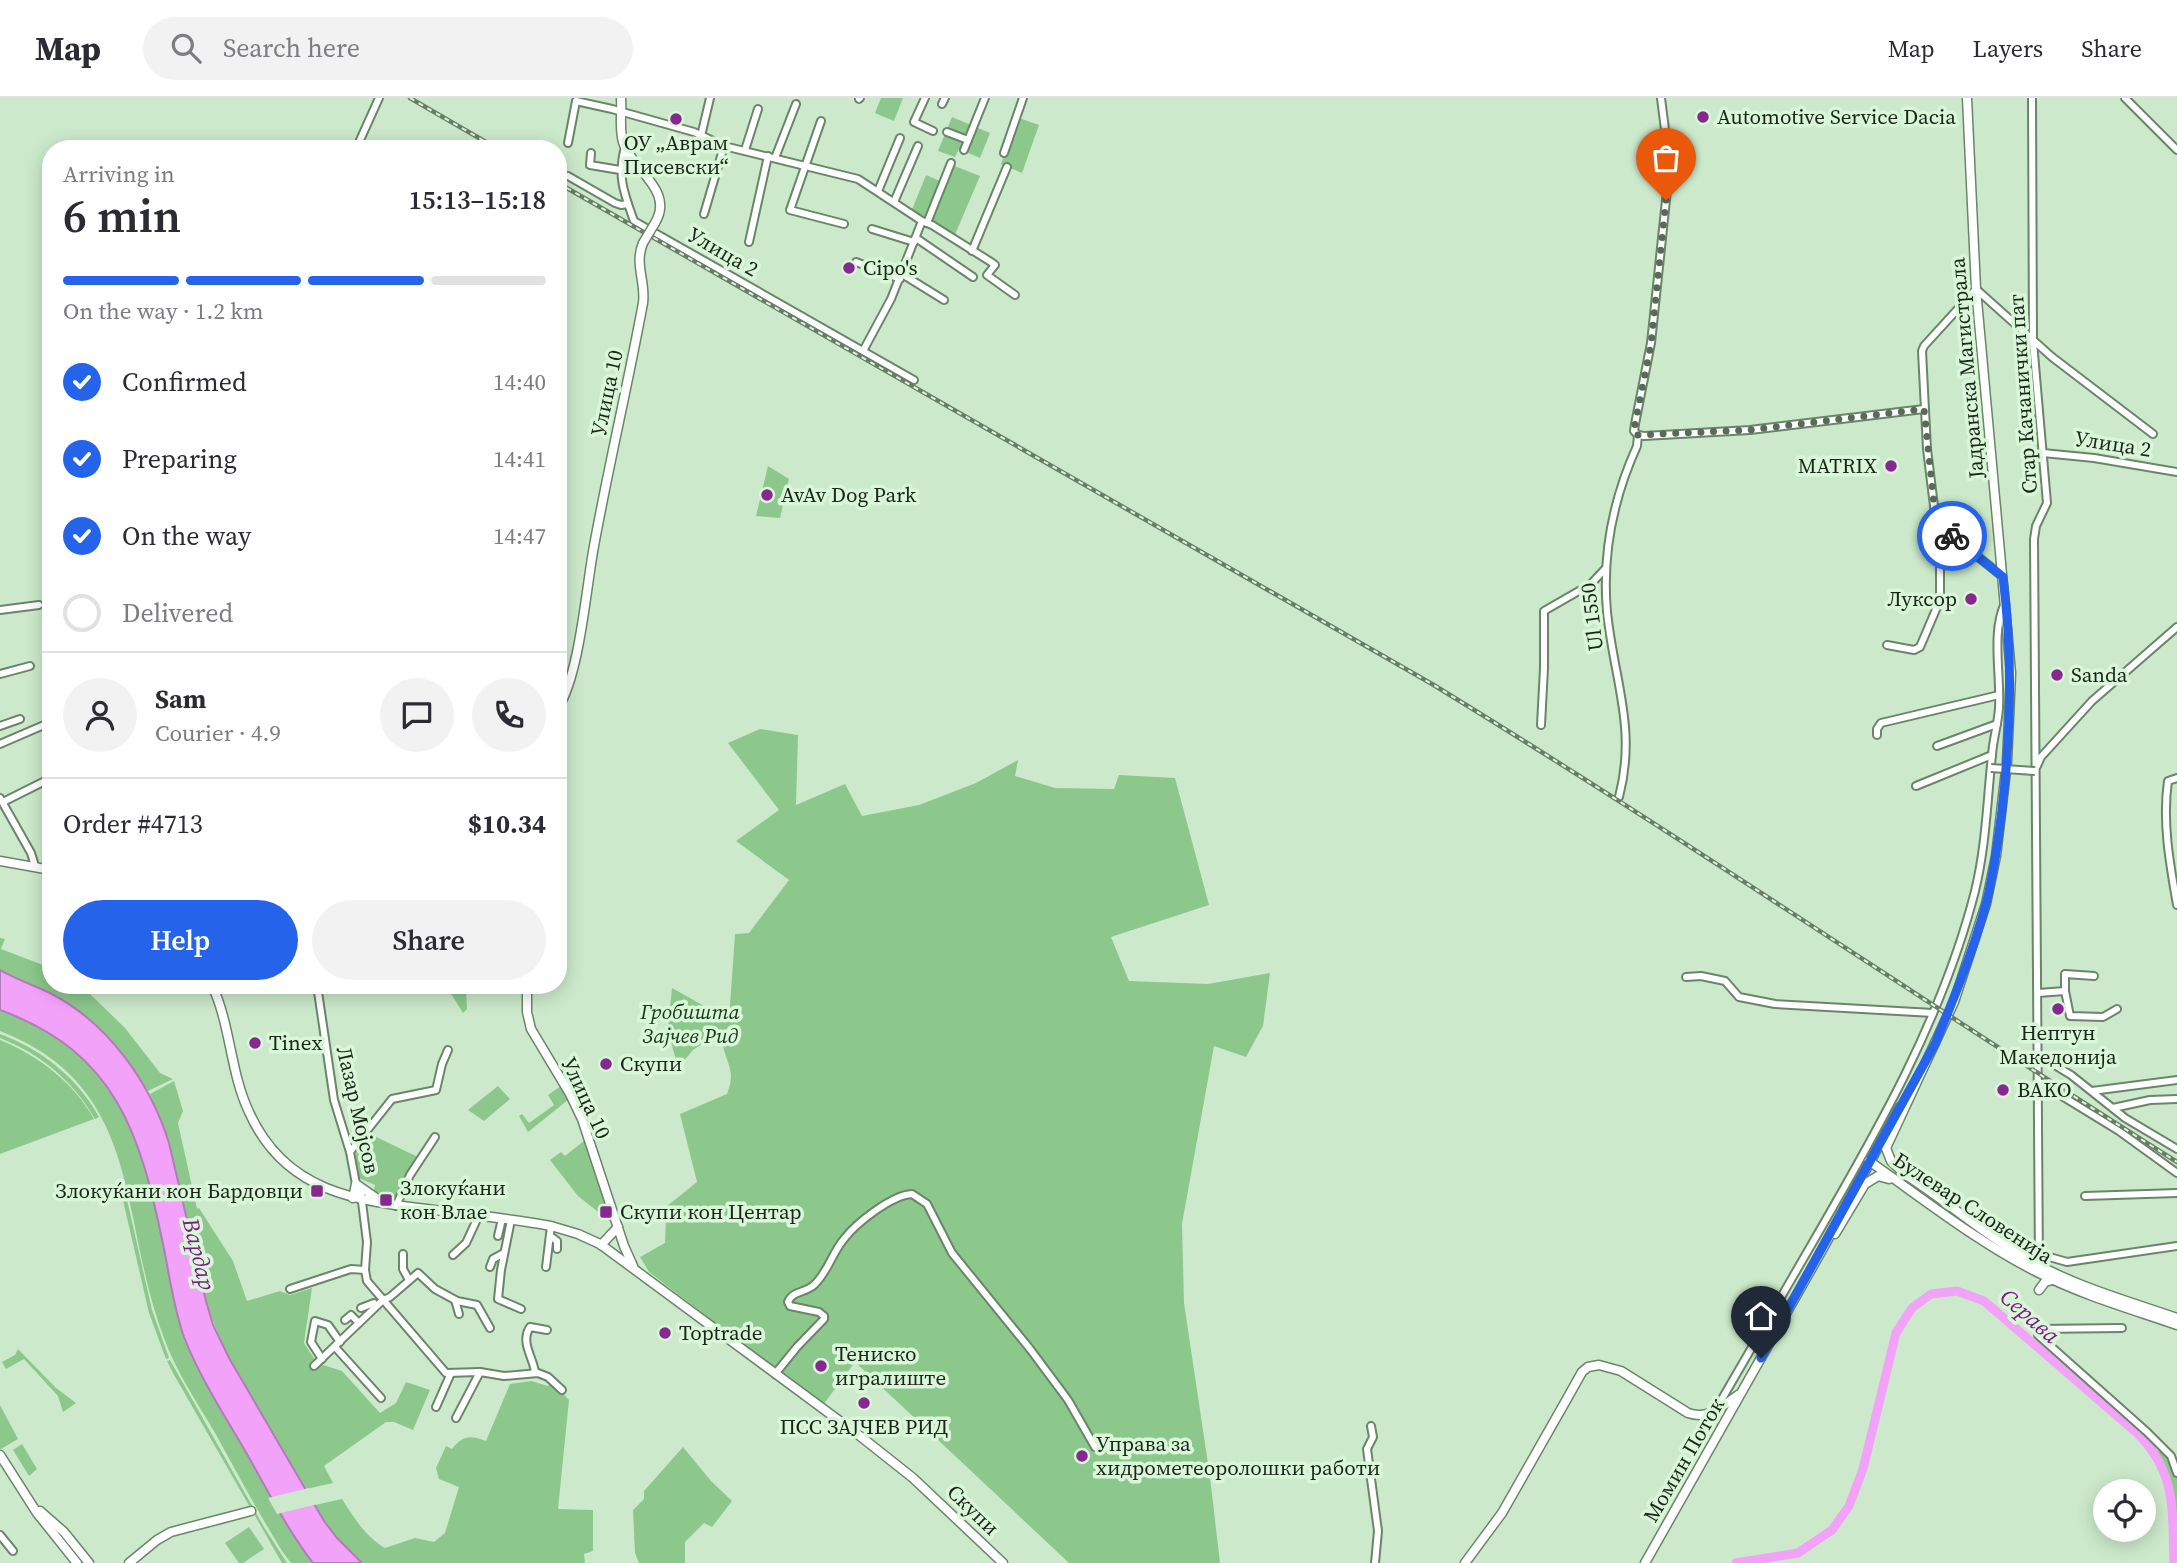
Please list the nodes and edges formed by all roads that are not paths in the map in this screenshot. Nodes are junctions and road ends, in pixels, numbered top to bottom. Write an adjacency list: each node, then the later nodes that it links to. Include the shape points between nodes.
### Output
1 (379, 98): 19 (street)
2 (621, 98): 13 (street, Улица 10)
3 (710, 98): 17 (street)
4 (925, 98): 15 (street, via 914,122)
5 (985, 98): 20 (street)
6 (1023, 98): 29 (street)
7 (1661, 98): 57 (street, Ul 1550, via 1668,181)
8 (1967, 98): 49 (street, Јадранска Магистрала)
9 (2032, 98): 52 (street, Стар Качанички пат)
10 (2125, 98): 27 (street)
11 (796, 104): 30 (street, Улица 2)
12 (758, 108): 25 (street)
13 (622, 112): 17 (street); 21 (street, via 576,101); 24 (street, Улица 10)
14 (821, 121): 32 (street)
15 (933, 131)
16 (947, 132): 20 (street)
17 (701, 136): 22 (street)
18 (900, 138): 36 (street)
19 (360, 140)
20 (968, 140): 26 (street)
21 (568, 142)
22 (724, 146): 25 (street); 39 (street, Улица 2)
23 (918, 146): 37 (street)
24 (625, 147): 34 (street, Улица 2); 70 (street, Улица 10, bridge, via 660,197 660,212 643,243 639,263 643,303)
25 (745, 150): 30 (street)
26 (964, 150)
27 (2177, 150)
28 (591, 153): 34 (street, via 590,165)
29 (1004, 153)
30 (772, 157): 32 (street); 44 (street, Улица 2)
31 (951, 163): 40 (street)
32 (804, 166): 36 (street, via 858,179); 41 (street, via 790,210)
33 (1007, 167): 45 (street)
34 (620, 170): 38 (street, Улица 2)
35 (568, 176): 38 (street, via 621,205)
36 (878, 191): 37 (street)
37 (894, 202): 40 (street)
38 (628, 204): 53 (street, Улица 2, via 634,221)
39 (704, 214)
40 (924, 222): 43 (street); 45 (street)
41 (844, 223)
42 (872, 229): 43 (street)
43 (915, 240): 47 (street); 48 (street)
44 (749, 242)
45 (972, 251): 50 (street, via 995,265 988,275)
46 (856, 262): 47 (street)
47 (901, 276): 51 (street); 53 (street)
48 (973, 277)
49 (1976, 289): 52 (street); 55 (street, via 1924,346); 62 (street, Јадранска Магистрала)
50 (1015, 295)
51 (944, 300)
52 (2034, 342): 56 (street); 58 (street, Стар Качанички пат)
53 (863, 351): 54 (street, Улица 2)
54 (914, 380)
55 (1924, 409): 57 (street, via 1750,430); 60 (street, via 1935,514)
56 (2153, 434)
57 (1637, 435): 61 (street, Ul 1550, via 1612,520)
58 (2043, 453): 59 (street, Улица 2); 82 (street, Стар Качанички пат, via 2047,503 2034,539)
59 (2177, 472)
60 (1952, 536): 62 (street); 67 (street, via 1940,568 1940,600 1920,647)
61 (1605, 569): 74 (street, via 1591,584 1544,611); 86 (street, Ul 1550, via 1607,613 1627,737)
62 (2003, 577): 63 (street, Јадранска Магистрала)
63 (2005, 603): 71 (street, via 1998,622); 105 (street, Јадранска Магистрала, via 2011,673 1996,856 1971,951)
64 (38, 605): 65 (street)
65 (0, 610)
66 (2177, 627): 82 (street, via 2092,701)
67 (1886, 645)
68 (30, 666): 69 (street)
69 (0, 674)
70 (567, 687)
71 (1999, 695): 73 (street); 77 (street, via 1881,723)
72 (12, 713): 75 (street, via 18,720)
73 (1997, 724): 79 (street); 80 (street)
74 (1541, 725)
75 (0, 726)
76 (42, 726): 78 (street)
77 (1877, 735)
78 (0, 744)
79 (1937, 747)
80 (1992, 755): 81 (street); 85 (street)
81 (1991, 768): 82 (street, bridge); 104 (street, via 1975,891)
82 (2035, 771): 99 (street, Стар Качанички пат)
83 (2177, 778): 89 (street, via 2168,780)
84 (41, 783): 87 (street)
85 (1916, 786)
86 (1619, 797)
87 (1, 800): 93 (street)
88 (2177, 814): 89 (street)
89 (2167, 817): 91 (street)
90 (2177, 844): 91 (street)
91 (2168, 846): 95 (street)
92 (0, 861): 93 (street)
93 (35, 866): 94 (street)
94 (42, 868)
95 (2177, 905)
96 (2094, 976): 98 (street, via 2066,974)
97 (1686, 977): 104 (street, via 1725,981 1739,997 1775,1004)
98 (2065, 991): 99 (street); 103 (street, via 2070,1016 2103,1017)
99 (2038, 993): 107 (street, Стар Качанички пат)
100 (215, 994): 122 (street, Скупи, via 244,1102 258,1131 296,1172)
101 (318, 994): 115 (street, Лазар Мојсов, via 334,1100)
102 (527, 994): 127 (street, Улица 10, via 531,1029 582,1119)
103 (2118, 1009)
104 (1933, 1013): 175 (street, via 1902,1084)
105 (1935, 1044): 116 (street, Момин Поток); 118 (street, via 1886,1148 1891,1161)
106 (448, 1050): 115 (street, via 436,1091 392,1099)
107 (2038, 1055): 109 (street, Стар Качанички пат); 110 (street)
108 (2177, 1080): 110 (street)
109 (2039, 1082): 117 (street); 135 (street, Стар Качанички пат)
110 (2092, 1091): 112 (street)
111 (2177, 1098): 112 (street)
112 (2113, 1108): 114 (street)
113 (435, 1137): 123 (street)
114 (2177, 1149)
115 (350, 1152): 119 (street, Лазар Мојсов)
116 (1872, 1158): 118 (street, Булевар Словенија); 130 (street, Булевар Словенија); 134 (street, Момин Поток)
117 (2177, 1173)
118 (1907, 1176): 139 (street, Булевар Словенија)
119 (356, 1185): 122 (street); 123 (street)
120 (2177, 1193): 121 (street)
121 (2085, 1196)
122 (357, 1199): 123 (street, Скупи); 144 (street, via 368,1247)
123 (394, 1205): 124 (street, Скупи)
124 (479, 1216): 125 (street, Скупи); 138 (street, via 466,1243)
125 (507, 1219): 126 (street, Скупи); 128 (street); 136 (street)
126 (551, 1226): 129 (street); 131 (street, Скупи)
127 (618, 1227): 131 (street); 142 (street, Улица 10)
128 (498, 1236)
129 (550, 1236): 133 (street, via 557,1241); 141 (street)
130 (1983, 1240): 134 (street, via 1893,1180 1878,1176 1865,1184); 143 (street, Булевар Словенија)
131 (601, 1245): 142 (street, Скупи)
132 (2177, 1247): 135 (street, via 2067,1262)
133 (557, 1249)
134 (1822, 1250): 172 (street, Момин Поток)
135 (2039, 1250): 139 (street); 143 (street, Стар Качанички пат)
136 (505, 1253): 140 (street, via 493,1259); 156 (street, via 498,1298)
137 (403, 1254): 145 (street)
138 (453, 1255)
139 (2024, 1257): 143 (street, Булевар Словенија)
140 (490, 1267)
141 (546, 1267)
142 (635, 1269): 170 (street, Скупи)
143 (2039, 1269): 146 (street, Булевар Словенија); 158 (street, Булевар Словенија)
144 (365, 1270): 147 (street); 148 (street, via 351,1269)
145 (408, 1280): 150 (street); 152 (street, via 420,1273 435,1289)
146 (2053, 1280): 149 (street); 160 (street, Булевар Словенија)
147 (370, 1285): 150 (street, via 384,1293); 151 (street); 153 (street)
148 (290, 1289)
149 (2039, 1290)
150 (395, 1292): 151 (street)
151 (383, 1300): 153 (street); 168 (street, via 440,1368)
152 (455, 1300): 157 (street); 161 (street, via 478,1305)
153 (374, 1306): 155 (street); 159 (street)
154 (344, 1307): 159 (street, via 348,1317)
155 (361, 1308)
156 (521, 1309)
157 (459, 1314)
158 (2177, 1318)
159 (359, 1323): 164 (street)
160 (2177, 1325)
161 (490, 1328)
162 (2122, 1328): 181 (street, via 2038,1332)
163 (547, 1330): 169 (street, via 530,1327 526,1334)
164 (337, 1344): 165 (street); 165 (street, via 328,1325 315,1321 311,1342); 173 (street)
165 (322, 1359): 166 (street)
166 (314, 1366)
167 (480, 1372): 168 (street); 169 (street, via 504,1376); 176 (street)
168 (451, 1373): 174 (street)
169 (536, 1373): 171 (street)
170 (775, 1374): 179 (street, via 824,1319 819,1312 790,1306 789,1298 822,1277 857,1226 895,1199 912,1194 927,1204 952,1253 1068,1400); 190 (street, Скупи, via 913,1478)
171 (562, 1390)
172 (1743, 1391): 175 (street); 178 (street, Момин Поток)
173 (381, 1398)
174 (436, 1407)
175 (1714, 1413): 178 (street); 192 (street, via 1688,1413 1621,1371 1588,1367 1489,1534)
176 (456, 1418)
177 (1371, 1426): 191 (street, via 1373,1437 1367,1448 1378,1531)
178 (1723, 1427): 193 (street, Момин Поток)
179 (1095, 1447)
180 (0, 1455): 183 (street)
181 (2174, 1459): 182 (street)
182 (2177, 1473)
183 (24, 1493): 187 (street); 188 (street)
184 (251, 1511): 189 (street, via 172,1532)
185 (0, 1535): 186 (street)
186 (13, 1551)
187 (90, 1561)
188 (76, 1562)
189 (129, 1563)
190 (1003, 1563)
191 (1375, 1563)
192 (1465, 1563)
193 (1646, 1563)

